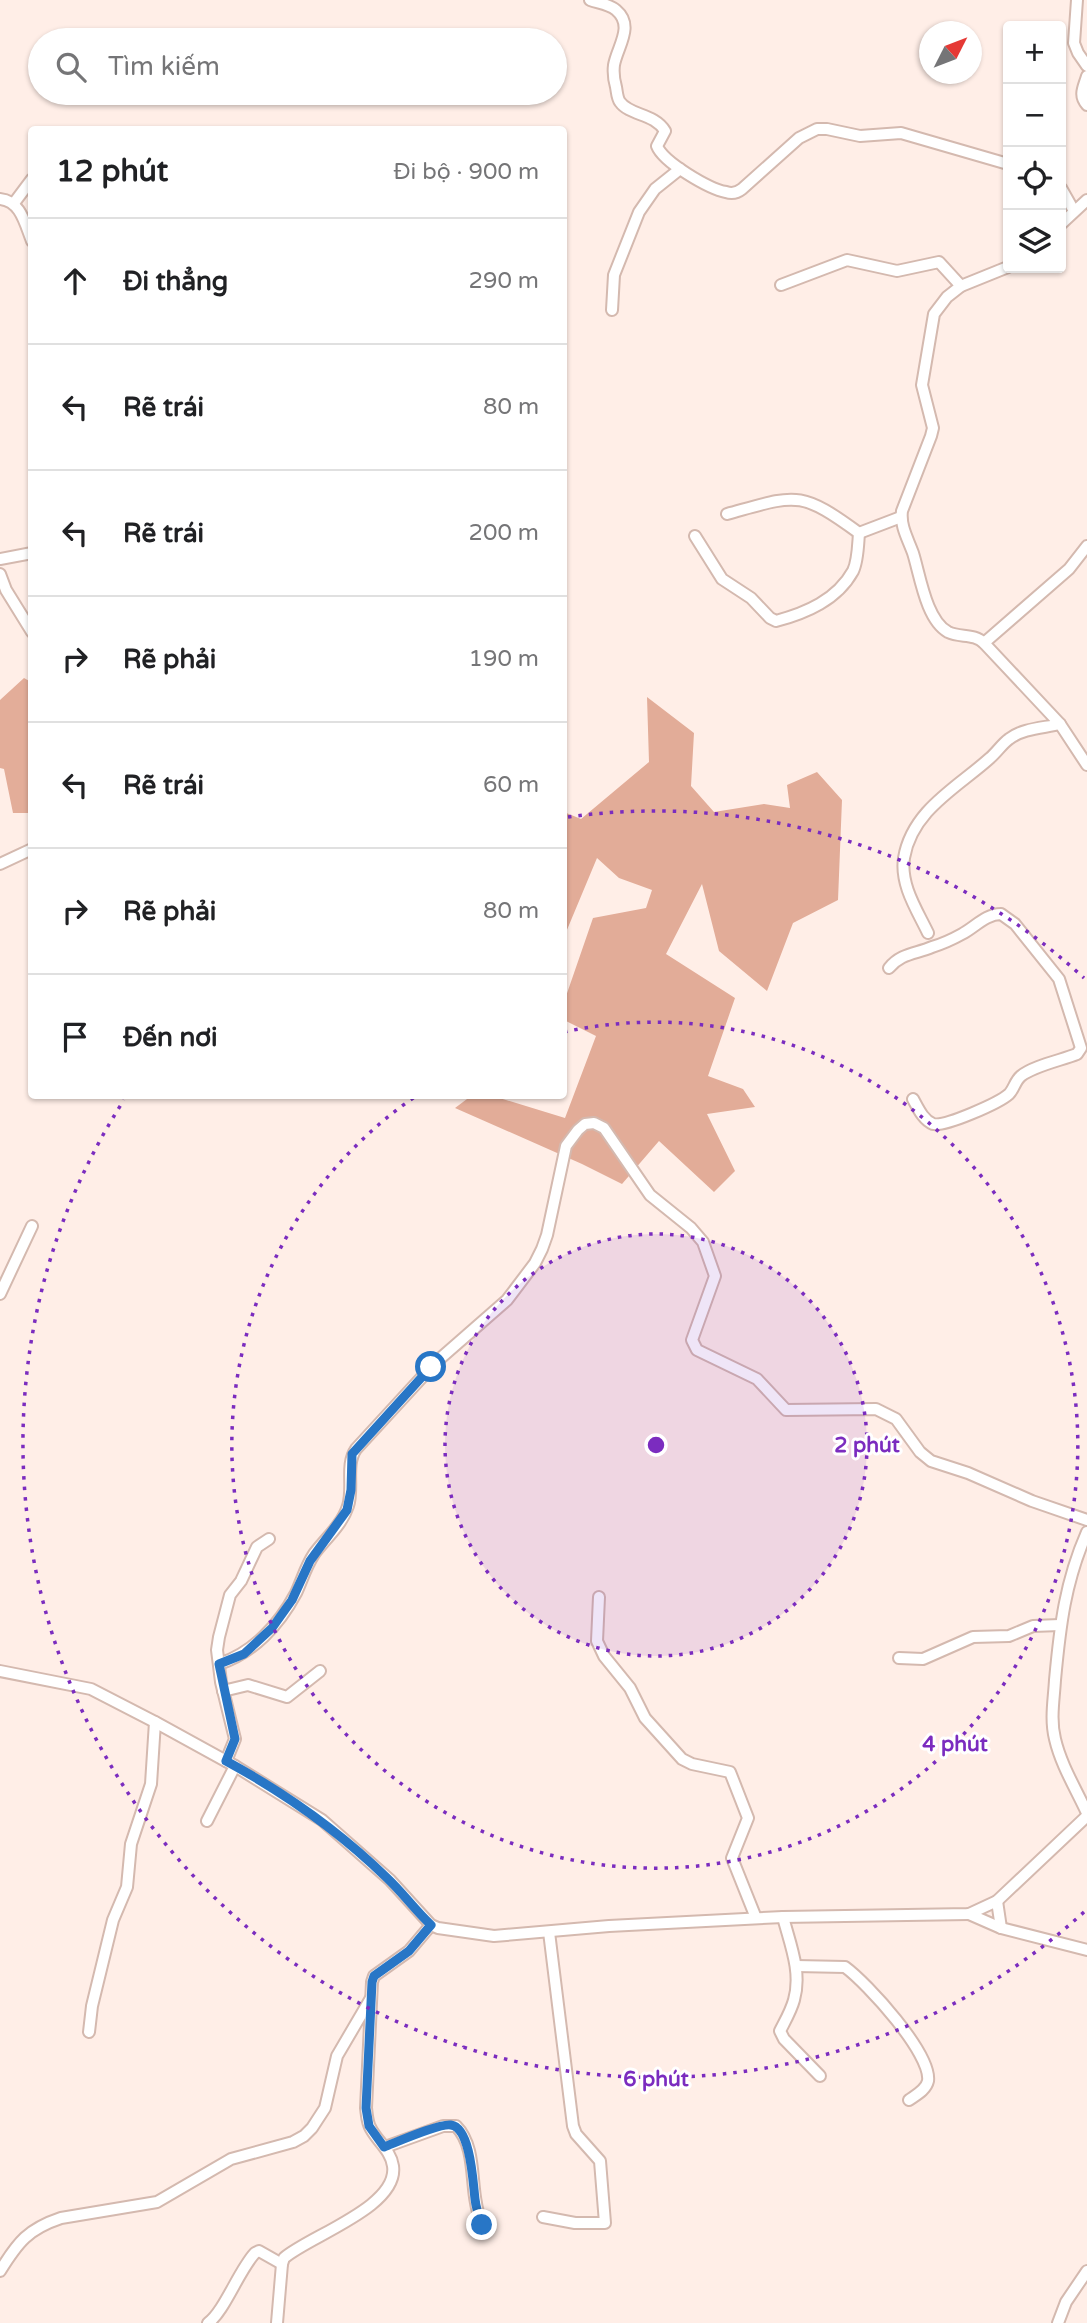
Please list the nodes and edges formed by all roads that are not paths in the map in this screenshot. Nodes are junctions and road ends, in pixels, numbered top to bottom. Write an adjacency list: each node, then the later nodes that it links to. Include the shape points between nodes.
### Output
1 (590, 0): 7 (street, via 616,10 624,22 624,42 614,77 619,101 662,126 665,131 658,150)
2 (1077, 0): 3 (street, via 1074,43)
3 (1087, 66)
4 (1087, 76): 5 (street, via 1082,93)
5 (1087, 105)
6 (1003, 163): 7 (street, via 901,133 860,136 817,129 799,138 737,192 724,192)
7 (680, 169): 19 (street, via 655,189 639,212 614,275)
8 (28, 184): 12 (street)
9 (1066, 198): 13 (street)
10 (0, 199): 12 (street)
11 (1087, 200): 13 (street)
12 (14, 203): 15 (street)
13 (1073, 211): 14 (street)
14 (1066, 219)
15 (28, 231)
16 (1003, 269): 18 (street)
17 (781, 285): 18 (street, via 847,260 897,271 939,262)
18 (961, 286): 21 (street, via 940,305 932,321 922,385 933,428)
19 (612, 310)
20 (727, 514): 22 (street, via 790,498 804,500)
21 (901, 517): 22 (street); 29 (street, via 920,585 937,620 948,631)
22 (859, 533): 23 (street, via 854,570 838,590 816,608 776,621 722,579)
23 (695, 536)
24 (1087, 546): 29 (street, via 1069,569)
25 (28, 554): 26 (street)
26 (0, 559)
27 (0, 574): 28 (street)
28 (28, 626)
29 (984, 643): 30 (street)
30 (1060, 724): 31 (street); 34 (street, via 1009,738 930,808 912,833 904,859 907,890)
31 (1087, 765)
32 (28, 851): 33 (street)
33 (0, 864)
34 (928, 933)
35 (889, 968): 36 (street, via 909,953 930,948 1001,914 1015,924 1059,979)
36 (1081, 1023): 37 (street, via 1080,1052 1021,1076 1004,1098 942,1125 922,1116)
37 (913, 1099)
38 (32, 1226): 39 (street)
39 (0, 1294)
40 (1087, 1520): 46 (street, via 932,1461 896,1419 876,1409 786,1410 757,1379 697,1350 692,1340 715,1276 703,1242 650,1195 604,1128 585,1124 566,1146 547,1235 535,1263 498,1309 435,1363 356,1449 347,1510 310,1561 292,1600 272,1628 244,1654)
41 (1087, 1532): 44 (street, via 1070,1574)
42 (269, 1539): 46 (street, via 257,1547 242,1581 230,1595 218,1643)
43 (599, 1597): 57 (street, via 597,1641 645,1718 682,1759 730,1772 748,1818 733,1858)
44 (1060, 1625): 45 (street, via 1033,1626 1009,1636 973,1637 923,1659); 52 (street, via 1054,1737)
45 (899, 1658)
46 (219, 1664): 49 (street)
47 (0, 1671): 50 (street, via 91,1689)
48 (320, 1671): 49 (street, via 287,1697 248,1685)
49 (223, 1691): 51 (street, via 235,1739)
50 (155, 1722): 51 (street); 64 (street, via 151,1784 131,1844 127,1887 113,1920)
51 (231, 1763): 53 (street); 58 (street, via 337,1832)
52 (1087, 1814): 54 (street)
53 (207, 1821)
54 (997, 1901): 55 (street); 59 (street)
55 (969, 1914): 56 (street); 59 (street)
56 (783, 1917): 57 (street); 62 (street)
57 (756, 1918): 60 (street)
58 (431, 1925): 60 (street, via 486,1936); 63 (street, via 409,1951 374,1976)
59 (1001, 1928): 61 (street)
60 (549, 1933): 68 (street, via 573,2126 600,2161 605,2223)
61 (1087, 1950)
62 (796, 1966): 65 (street, via 794,2001 780,2031); 66 (street, via 845,1968 901,2026 926,2066 928,2078 921,2092)
63 (371, 1998): 67 (street, via 366,2108 369,2126); 71 (street, via 338,2056 326,2108 303,2136 222,2163 157,2202 46,2223 22,2238)
64 (89, 2032)
65 (820, 2076)
66 (909, 2100)
67 (384, 2147): 69 (street, via 443,2126 456,2126 471,2161); 70 (street, via 394,2171 384,2191 362,2212 289,2253)
68 (543, 2217)
69 (482, 2225)
70 (282, 2264): 73 (street, via 255,2253); 74 (street)
71 (0, 2271)
72 (1087, 2271): 75 (street)
73 (208, 2323)
74 (277, 2323)
75 (1058, 2323)

